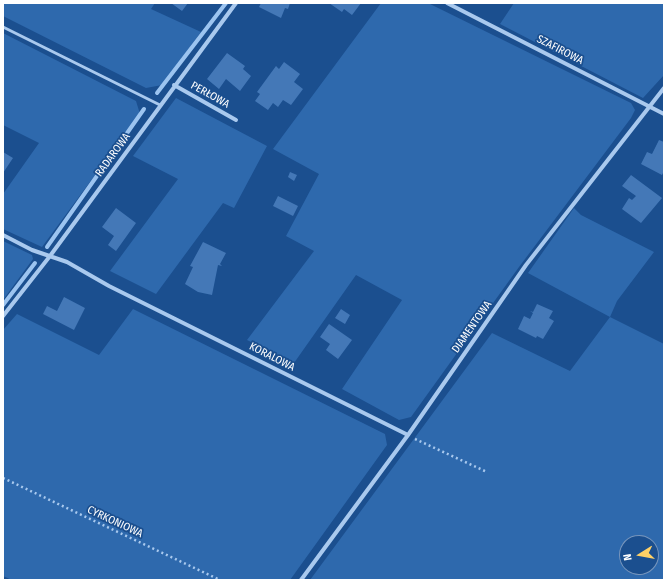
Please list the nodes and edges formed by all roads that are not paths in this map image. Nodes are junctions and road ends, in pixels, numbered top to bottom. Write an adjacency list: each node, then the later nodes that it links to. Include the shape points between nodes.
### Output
1 (236, 3): 4 (street, RADAROWA)
2 (447, 3): 7 (street, SZAFIROWA)
3 (3, 27): 6 (lane)
4 (174, 85): 6 (street, RADAROWA); 9 (street, PERŁOWA)
5 (664, 88): 7 (street, DIAMENTOWA)
6 (160, 105): 11 (street, RADAROWA)
7 (649, 108): 8 (street, SZAFIROWA); 13 (street, DIAMENTOWA, via 526,265)
8 (664, 114)
9 (236, 120)
10 (3, 236): 11 (street, KORALOWA)
11 (50, 256): 12 (street, RADAROWA); 13 (street, KORALOWA, via 67,262 109,286)
12 (3, 316)
13 (408, 435): 14 (street, DIAMENTOWA)
14 (301, 580)

